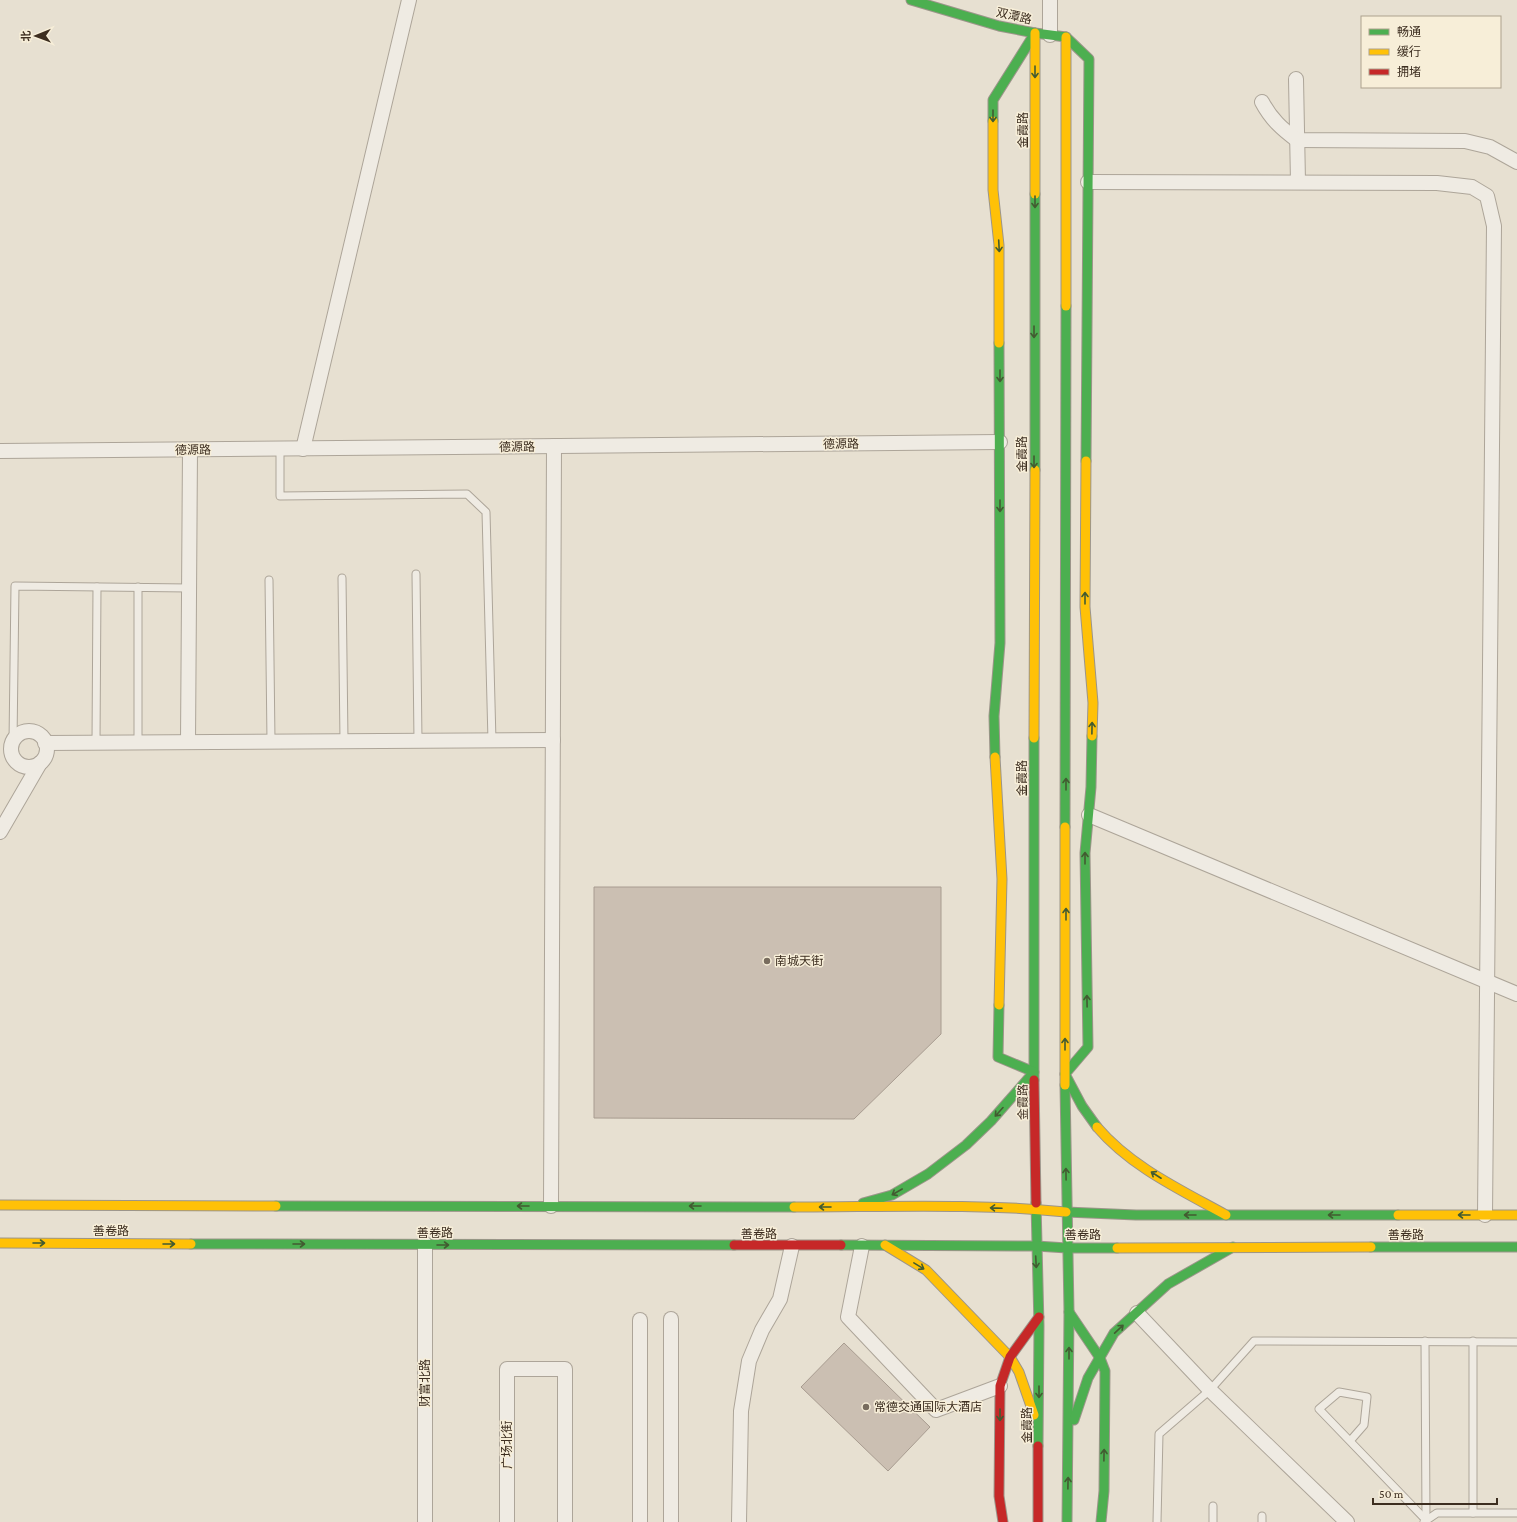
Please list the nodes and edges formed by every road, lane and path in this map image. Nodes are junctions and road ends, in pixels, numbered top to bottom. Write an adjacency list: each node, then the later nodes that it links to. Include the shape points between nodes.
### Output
1 (409, 0): 16 (street)
2 (911, 0): 4 (main road, 双潭路, via 999,26)
3 (1050, 0): 5 (street)
4 (1035, 33): 5 (main road, 双潭路); 13 (main road, one-way to 13, via 993,100 993,190 999,245); 43 (main road, 金霞路, one-way to 43, via 1030,442)
5 (1050, 35): 6 (main road, 双潭路)
6 (1066, 36): 11 (main road); 11 (main road, via 1089,59)
7 (1296, 79): 9 (street)
8 (1262, 102): 9 (street, via 1270,116)
9 (1297, 140): 10 (street, via 1465,141 1490,147); 12 (street)
10 (1517, 162)
11 (1077, 182): 12 (street); 19 (main road); 19 (main road)
12 (1298, 182): 41 (street, via 1437,183 1472,187 1487,196 1494,226)
13 (1003, 442): 14 (street, 德源路); 43 (main road, one-way to 43, via 1000,643 994,716 1005,879 998,1057)
14 (554, 446): 16 (street, 德源路); 28 (street)
15 (280, 449): 16 (street, 德源路); 17 (street, 德源路); 27 (lane, via 280,496 467,494 486,512)
16 (303, 449)
17 (190, 450): 18 (street, 德源路); 25 (street)
18 (0, 451)
19 (1076, 453): 26 (main road); 26 (main road, one-way to 19)
20 (416, 574): 31 (lane)
21 (342, 578): 30 (lane)
22 (269, 580): 29 (lane)
23 (97, 587): 24 (lane); 33 (lane); 36 (lane, via 15,586)
24 (138, 587): 25 (lane); 34 (lane)
25 (189, 588): 35 (street)
26 (1076, 615): 38 (main road, one-way to 26); 38 (main road, one-way to 26, via 1091,787 1093,703)
27 (492, 740): 28 (street); 31 (street)
28 (553, 740): 46 (street)
29 (271, 741): 30 (street); 35 (street)
30 (344, 741): 31 (street)
31 (418, 741)
32 (45, 742): 33 (street); 36 (street, via 38,734 26,732 20,733); 37 (street, via 46,754)
33 (96, 742): 34 (street)
34 (138, 742): 35 (street)
35 (188, 742)
36 (8, 746): 37 (street, via 18,763 29,767)
37 (40, 763): 39 (street)
38 (1076, 810): 40 (main road); 40 (main road, one-way to 38, via 1085,853); 41 (street)
39 (0, 832)
40 (1076, 878): 44 (main road, one-way to 40); 44 (main road, one-way to 40, via 1088,1046)
41 (1487, 981): 42 (street); 51 (street)
42 (1517, 994)
43 (1034, 1072): 47 (main road, one-way to 47, via 991,1121 966,1145 928,1174 892,1195); 48 (main road, 金霞路)
44 (1065, 1074): 49 (main road, one-way to 44); 50 (main road, one-way to 44, via 1158,1177 1128,1156 1103,1134 1084,1108)
45 (0, 1205): 46 (main road, one-way to 45)
46 (551, 1206): 47 (main road, one-way to 46)
47 (851, 1207): 48 (main road, one-way to 47)
48 (1036, 1209): 49 (main road, 善卷路); 58 (main road, 金霞路)
49 (1067, 1212): 50 (main road, 善卷路, one-way to 49); 61 (main road)
50 (1226, 1215): 51 (main road, 善卷路, one-way to 50)
51 (1485, 1215): 52 (main road, 善卷路)
52 (1517, 1215)
53 (0, 1243): 54 (main road, 善卷路, one-way to 54)
54 (425, 1244): 56 (main road, 善卷路, one-way to 56); 81 (street, 财富北路)
55 (885, 1245): 57 (main road, 善卷路); 58 (main road, 善卷路); 70 (main road, one-way to 70, via 926,1270)
56 (792, 1246): 57 (main road, 善卷路); 86 (street, via 780,1299 762,1330 749,1361 741,1411)
57 (862, 1246): 72 (street, via 848,1317 936,1410)
58 (1036, 1246): 61 (main road, 善卷路); 64 (main road, 金霞路, one-way to 64)
59 (1233, 1247): 60 (main road, 善卷路); 61 (main road, 善卷路); 63 (main road, via 1168,1284)
60 (1517, 1247)
61 (1067, 1248): 62 (main road)
62 (1069, 1312): 71 (main road); 75 (main road, one-way to 62)
63 (1137, 1313): 71 (main road, one-way to 63, via 1114,1333); 73 (street)
64 (1039, 1317): 70 (main road); 74 (main road, 金霞路, one-way to 74)
65 (671, 1319): 85 (street)
66 (640, 1320): 84 (street)
67 (1425, 1341): 68 (lane); 73 (lane, via 1254,1342); 80 (lane)
68 (1473, 1342): 69 (lane); 78 (lane)
69 (1517, 1342)
70 (1010, 1357): 72 (main road); 74 (main road, via 1018,1372)
71 (1100, 1358): 75 (main road, via 1088,1378); 90 (main road, one-way to 71, via 1104,1491 1105,1371)
72 (1000, 1386): 87 (main road, one-way to 87, via 999,1496)
73 (1210, 1390): 91 (lane, via 1159,1434); 93 (street)
74 (1038, 1429): 88 (main road, 金霞路)
75 (1068, 1440): 89 (main road, one-way to 75)
76 (1350, 1441): 76 (lane, via 1319,1409 1340,1392 1367,1397 1364,1425); 80 (lane)
77 (1213, 1506): 92 (lane)
78 (1473, 1513): 79 (lane); 80 (lane, via 1437,1513)
79 (1517, 1513)
80 (1425, 1521)
81 (425, 1522)
82 (507, 1522): 83 (street, 广场北街, via 507,1368 565,1369)
83 (565, 1522)
84 (640, 1522)
85 (671, 1522)
86 (739, 1522)
87 (1003, 1522)
88 (1038, 1522)
89 (1067, 1522)
90 (1101, 1522)
91 (1157, 1522)
92 (1213, 1522)
93 (1347, 1522)

